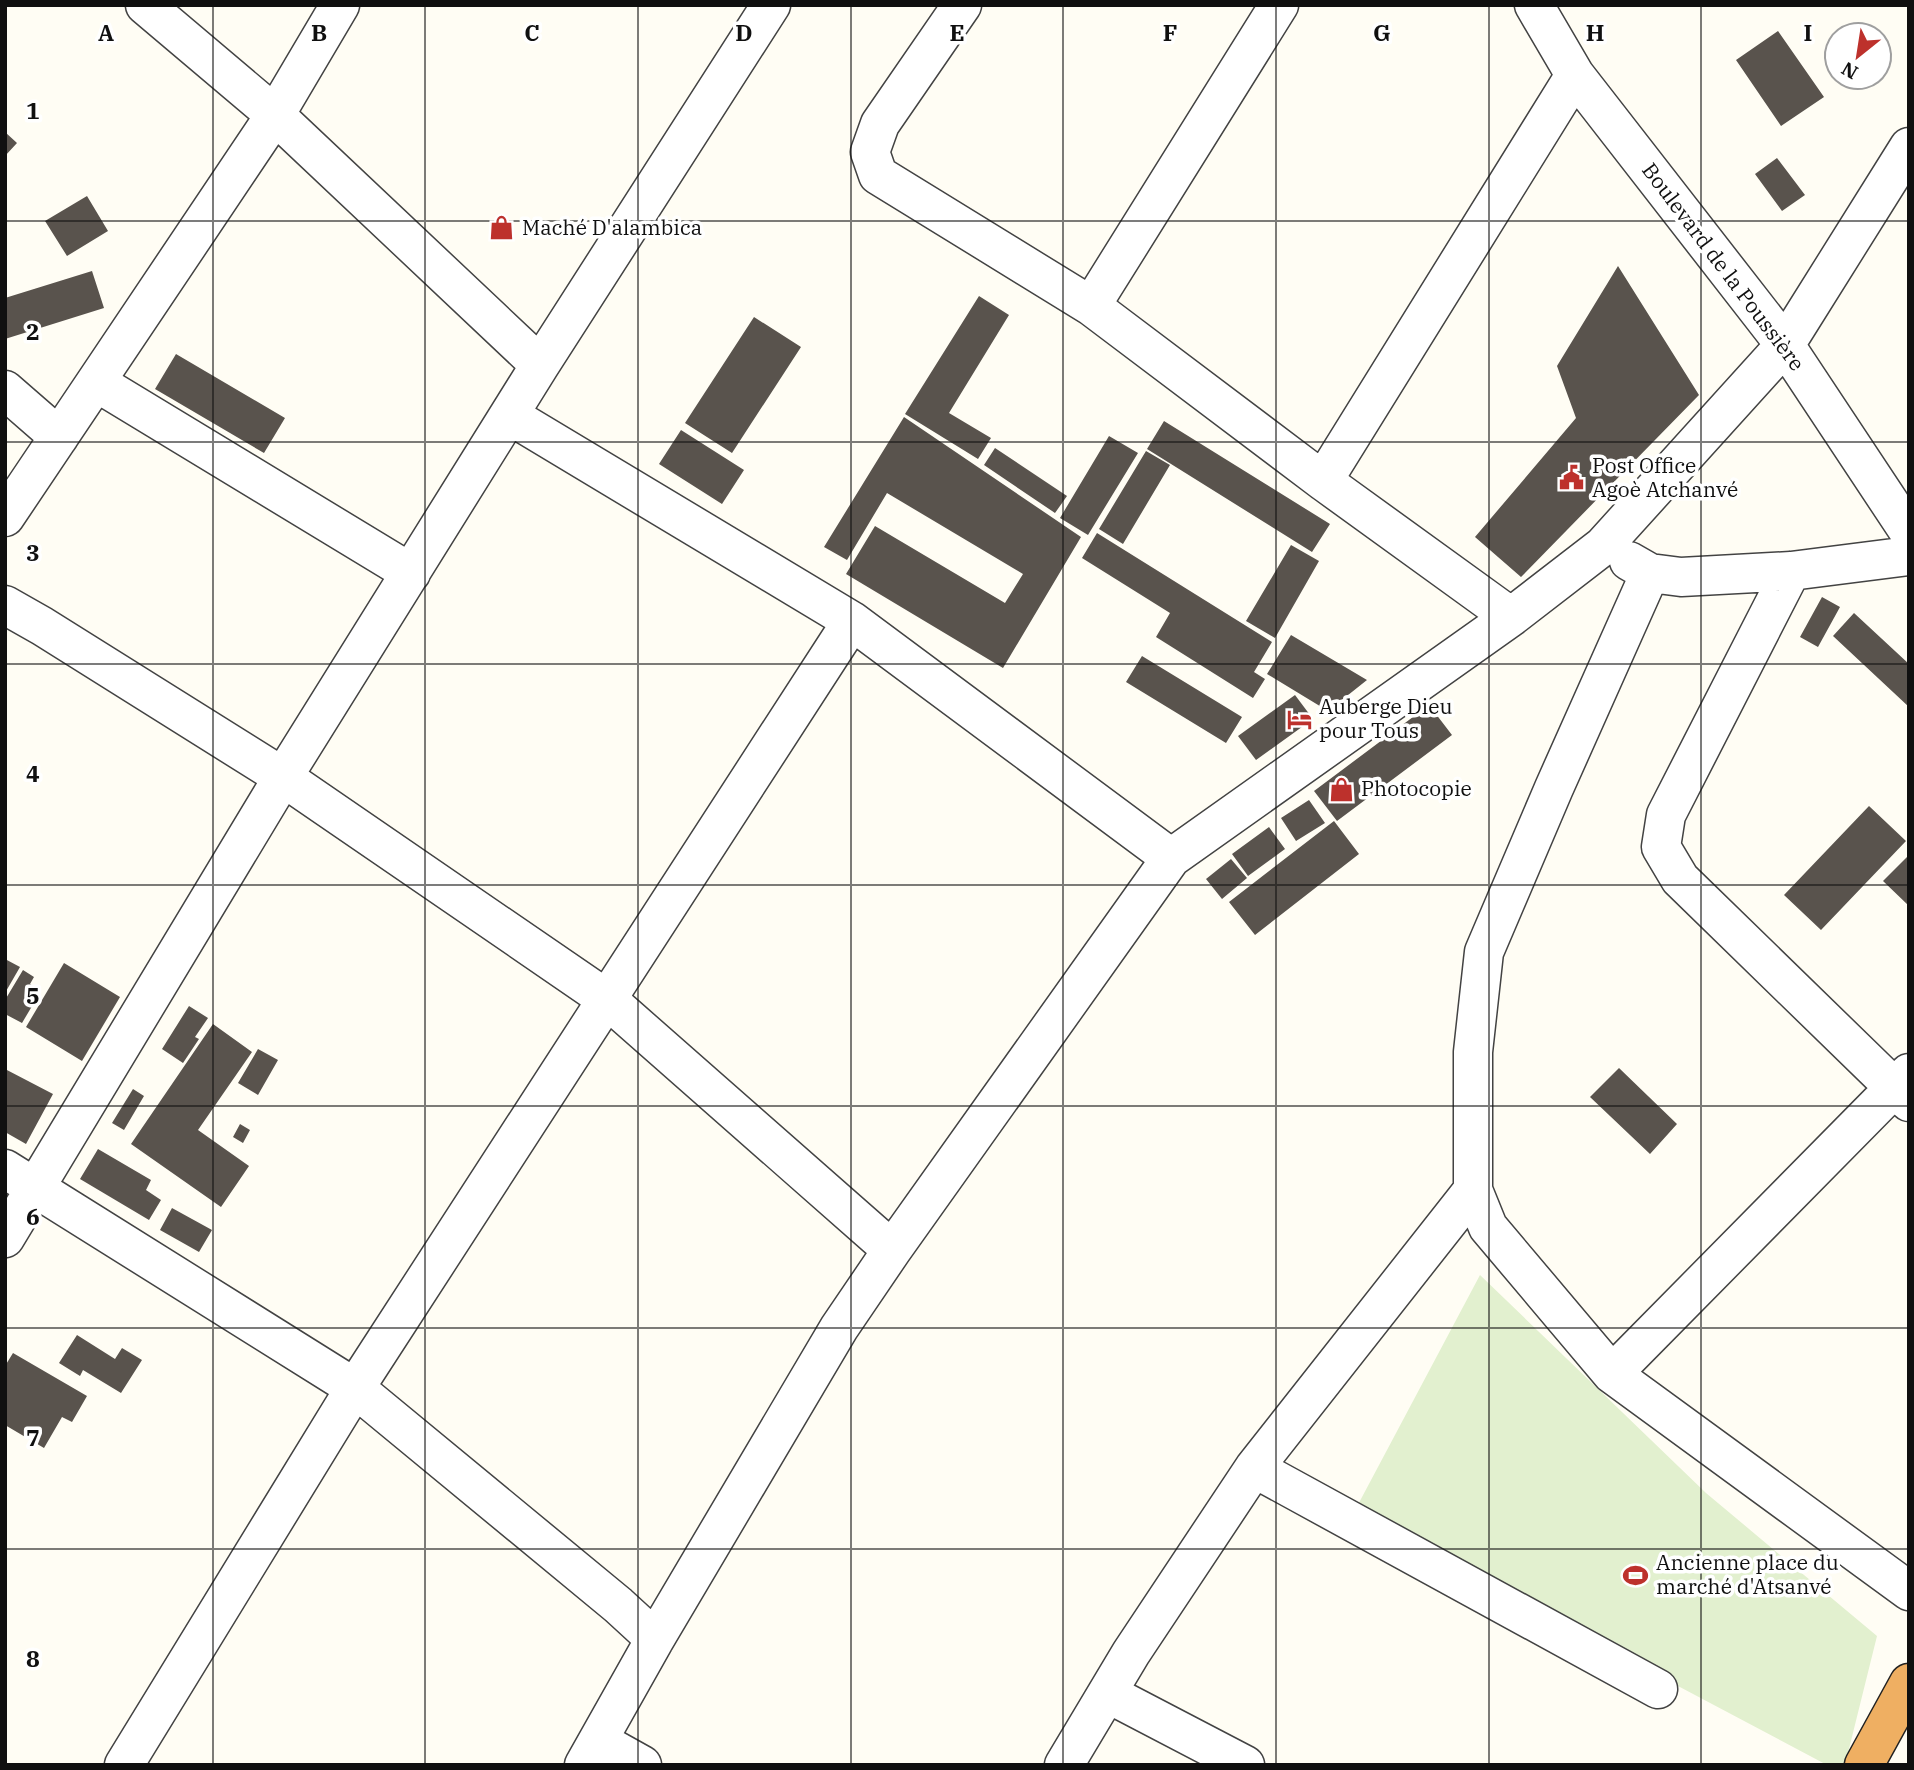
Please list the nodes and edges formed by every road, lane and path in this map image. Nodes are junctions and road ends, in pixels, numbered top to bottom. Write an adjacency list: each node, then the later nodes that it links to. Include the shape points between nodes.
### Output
1 (145, 5): 8 (street)
2 (340, 5): 8 (street)
3 (771, 5): 12 (street)
4 (962, 5): 10 (street, via 880,124 870,152 878,175)
5 (1279, 5): 10 (street)
6 (1534, 5): 7 (street, Boulevard de la Poussière)
7 (1576, 75): 11 (street, Boulevard de la Poussière); 17 (street)
8 (275, 115): 12 (street); 13 (street)
9 (1909, 147): 11 (street)
10 (1091, 306): 17 (street)
11 (1785, 345): 19 (street, Boulevard de la Poussière); 20 (street)
12 (540, 365): 15 (street)
13 (96, 382): 16 (street); 23 (street)
14 (5, 390): 16 (street)
15 (509, 415): 23 (street); 27 (street)
16 (59, 436): 18 (street)
17 (1323, 481): 26 (street)
18 (5, 517)
19 (1909, 531)
20 (1603, 546): 24 (street); 26 (street)
21 (1909, 556): 22 (street)
22 (1791, 571): 24 (street, via 1681,577); 31 (street, via 1666,815 1661,847 1680,879)
23 (411, 573): 28 (street)
24 (1650, 573): 33 (street, via 1484,952 1473,1052)
25 (5, 605): 28 (street)
26 (1511, 617): 29 (street)
27 (852, 621): 29 (street); 30 (street)
28 (283, 777): 30 (street); 32 (street)
29 (1171, 858): 35 (street)
30 (608, 1000): 35 (street); 37 (street)
31 (1904, 1087): 36 (street)
32 (21, 1179): 34 (street); 37 (street)
33 (1473, 1190): 36 (street, via 1488,1227); 38 (street)
34 (5, 1238)
35 (892, 1250): 40 (street, via 839,1328)
36 (1612, 1374): 39 (street)
37 (355, 1388): 40 (street); 45 (street)
38 (1254, 1468): 42 (street); 43 (street)
39 (1909, 1591)
40 (655, 1639): 44 (street)
41 (1909, 1683): 49 (highway)
42 (1658, 1689)
43 (1107, 1693): 47 (street); 48 (street)
44 (591, 1753): 46 (street)
45 (124, 1765)
46 (642, 1765)
47 (1064, 1765)
48 (1245, 1765)
49 (1864, 1765)

